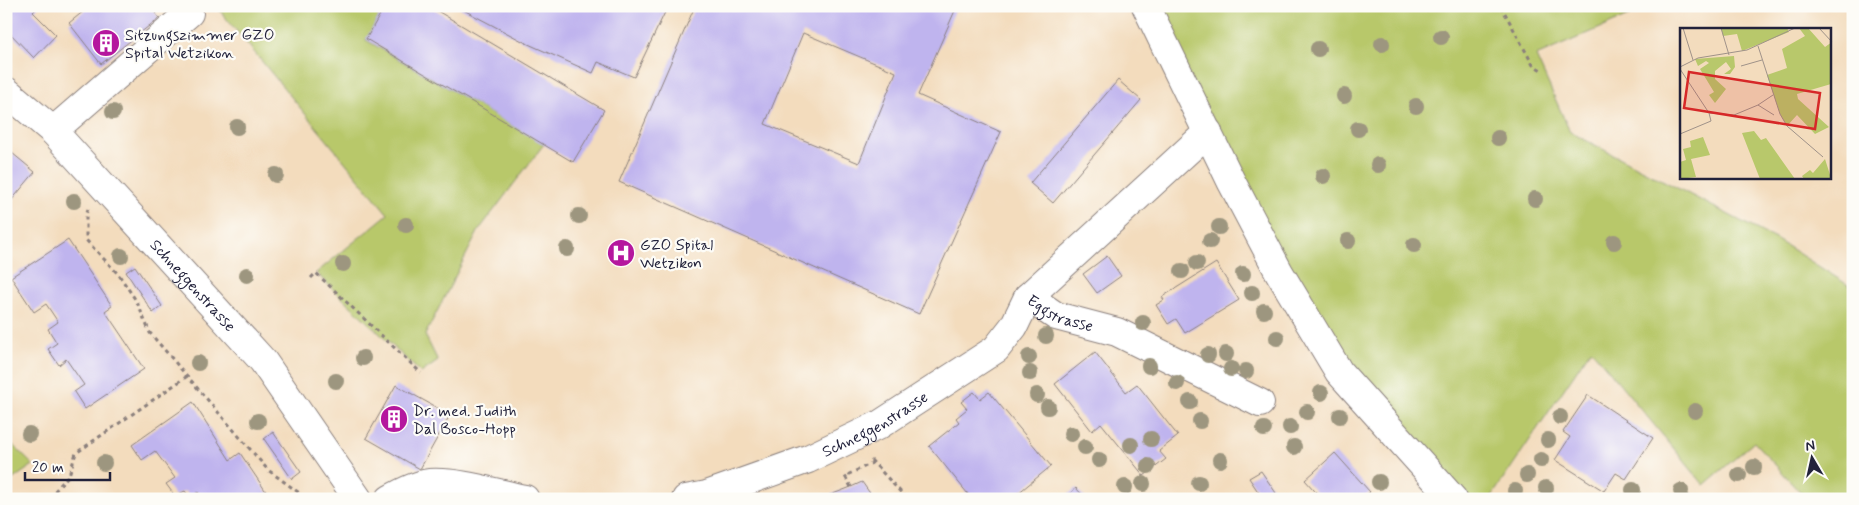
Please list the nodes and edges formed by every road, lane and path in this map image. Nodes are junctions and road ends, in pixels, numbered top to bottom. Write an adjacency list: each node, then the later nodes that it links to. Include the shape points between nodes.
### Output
1 (1146, 6): 7 (street)
2 (1501, 6): 4 (path, via 1533,65)
3 (190, 13): 6 (street)
4 (1543, 71)
5 (6, 91): 6 (street, Schneggenstrasse)
6 (53, 131): 8 (street, Schneggenstrasse)
7 (1208, 132): 10 (street, Eggstrasse); 24 (street, via 1279,272 1339,372)
8 (100, 182): 12 (path, via 86,214 86,240 119,276 137,302 150,333); 19 (street, Schneggenstrasse, via 263,360)
9 (310, 278): 11 (path, via 316,273)
10 (1028, 297): 13 (street, Eggstrasse, via 1056,316 1117,332); 14 (street, Schneggenstrasse, via 1014,326 996,348 879,425)
11 (421, 373)
12 (186, 376): 17 (path, via 76,453 69,475 54,492); 18 (path, via 268,470)
13 (1260, 402)
14 (854, 437): 15 (path); 22 (street, Schneggenstrasse, via 808,459 708,495)
15 (872, 463): 16 (path, via 845,476); 23 (path)
16 (850, 486)
17 (53, 499)
18 (303, 499)
19 (358, 499)
20 (390, 499): 21 (street, via 428,483 457,484)
21 (525, 499)
22 (686, 499)
23 (907, 499)
24 (1454, 499)

